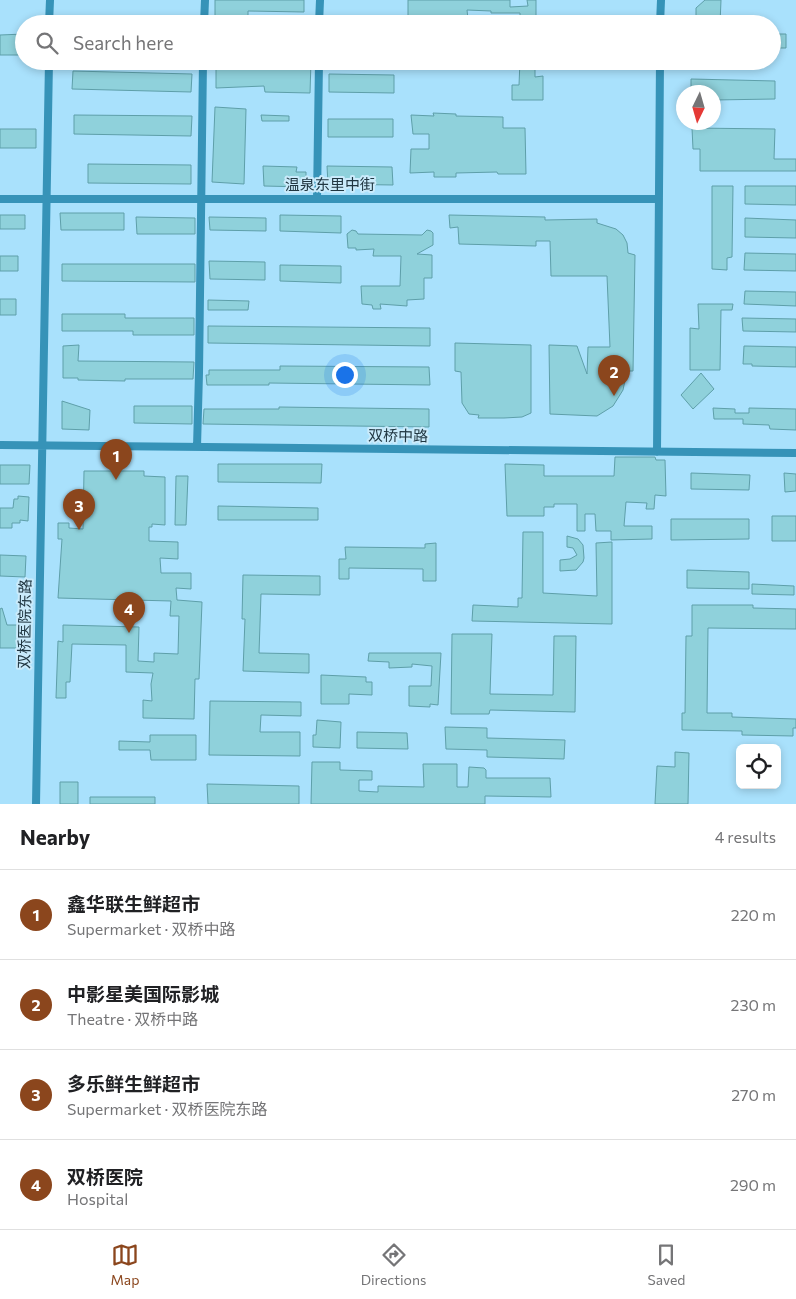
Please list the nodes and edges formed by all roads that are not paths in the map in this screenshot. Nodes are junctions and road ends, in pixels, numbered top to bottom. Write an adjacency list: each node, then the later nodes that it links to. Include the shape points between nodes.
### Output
1 (50, 0): 5 (street)
2 (204, 0): 6 (street)
3 (320, 0): 7 (street)
4 (661, 0): 8 (street)
5 (49, 15)
6 (204, 15)
7 (320, 15)
8 (660, 15)
9 (49, 70): 15 (street, 双桥医院东路)
10 (203, 70): 16 (street)
11 (319, 70): 17 (street)
12 (660, 70): 13 (street)
13 (659, 198): 17 (street, 温泉东里中街); 21 (street)
14 (0, 199): 15 (street, 温泉东里中街)
15 (46, 199): 16 (street, 温泉东里中街); 19 (street, 双桥医院东路)
16 (201, 199): 17 (street, 温泉东里中街); 20 (street)
17 (317, 199)
18 (0, 445): 19 (street, 双桥中路)
19 (42, 445): 20 (street, 双桥中路); 23 (street, 双桥医院东路)
20 (197, 447): 21 (street, 双桥中路)
21 (657, 452): 22 (street, 双桥中路)
22 (796, 453)
23 (36, 804)

